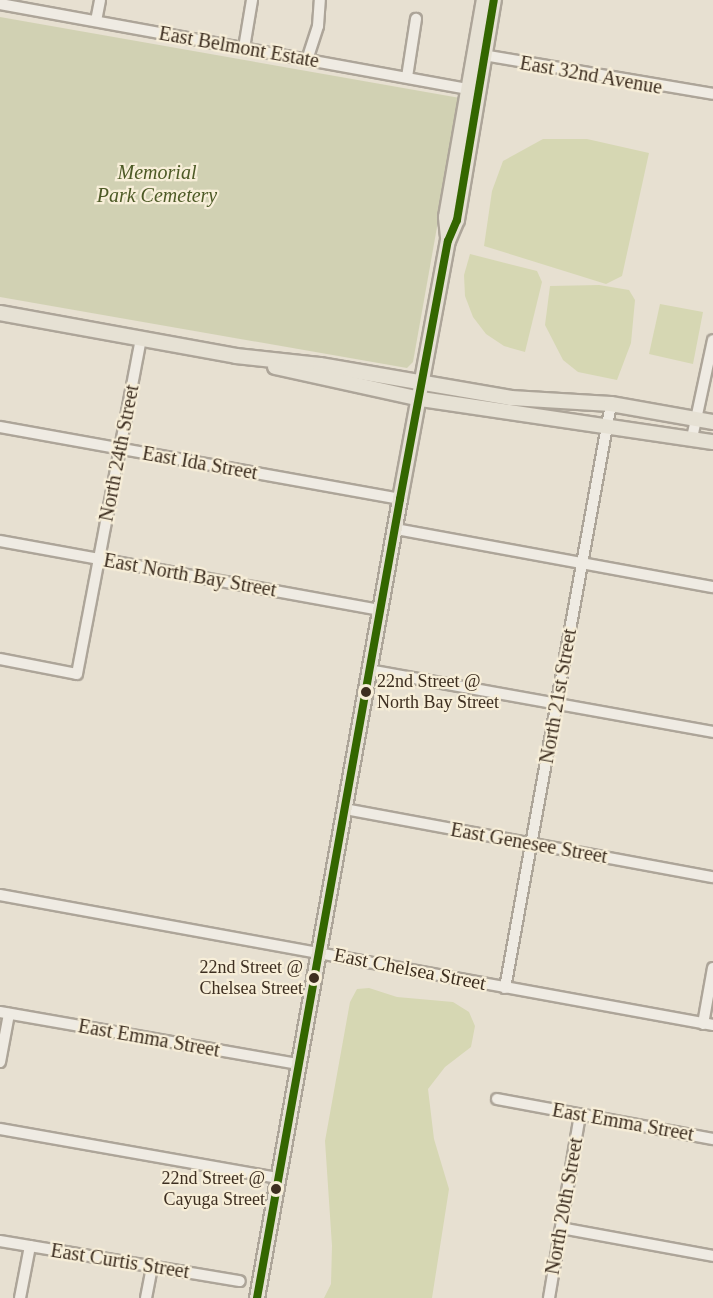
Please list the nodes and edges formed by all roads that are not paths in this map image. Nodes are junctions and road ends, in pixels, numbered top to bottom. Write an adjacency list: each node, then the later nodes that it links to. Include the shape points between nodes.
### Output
1 (100, 0): 8 (street)
2 (252, 0): 9 (street)
3 (320, 0): 11 (street, via 318,26)
4 (484, 0): 10 (main road)
5 (494, 0): 10 (main road)
6 (0, 4): 8 (street, East Belmont Estate)
7 (416, 19): 12 (street)
8 (96, 21): 9 (street, East Belmont Estate)
9 (244, 48): 11 (street, East Belmont Estate)
10 (479, 54): 13 (main road); 14 (street, East 32nd Avenue)
11 (307, 60): 12 (street, East Belmont Estate)
12 (407, 77): 13 (street, East Belmont Estate)
13 (473, 89): 19 (main road, via 446,218 448,241)
14 (710, 95)
15 (0, 313): 16 (main road)
16 (141, 338): 18 (main road); 28 (street, North 24th Street)
17 (713, 340): 22 (street)
18 (236, 356): 19 (main road, via 320,365); 20 (main road, via 333,383)
19 (424, 383): 20 (main road); 21 (main road, via 511,398)
20 (421, 399): 24 (main road); 29 (main road)
21 (611, 404): 22 (main road); 24 (street, North 21st Street)
22 (696, 419): 23 (main road); 26 (street)
23 (713, 422)
24 (608, 424): 26 (main road); 33 (street, North 21st Street)
25 (0, 427): 28 (street, East Ida Street)
26 (692, 438): 27 (main road)
27 (713, 442)
28 (120, 448): 29 (street, East Ida Street); 32 (street, North 24th Street)
29 (400, 499): 30 (main road)
30 (396, 529): 33 (street); 35 (main road)
31 (0, 541): 32 (street, East North Bay Street)
32 (99, 558): 35 (street, East North Bay Street); 36 (street, North 24th Street, via 77,674)
33 (582, 563): 34 (street); 38 (street, North 21st Street)
34 (713, 587)
35 (380, 610): 37 (main road)
36 (0, 659)
37 (369, 670): 38 (street); 40 (main road)
38 (557, 704): 39 (street); 41 (street, North 21st Street)
39 (713, 732)
40 (345, 809): 41 (street, East Genesee Street); 44 (main road)
41 (532, 844): 42 (street, East Genesee Street); 46 (street, North 21st Street)
42 (713, 877)
43 (0, 895): 44 (street, East Chelsea Street)
44 (319, 952): 46 (street, East Chelsea Street); 50 (main road)
45 (713, 968): 48 (street)
46 (505, 988): 48 (street, East Chelsea Street)
47 (5, 1013): 49 (street); 50 (street, East Emma Street)
48 (708, 1024)
49 (0, 1062)
50 (299, 1064): 55 (main road)
51 (497, 1099): 52 (street, East Emma Street)
52 (580, 1115): 54 (street, East Emma Street); 56 (street, North 20th Street)
53 (0, 1129): 55 (street)
54 (713, 1139)
55 (278, 1178): 64 (main road)
56 (561, 1228): 59 (street); 65 (street, North 20th Street)
57 (0, 1241): 58 (street, East Curtis Street)
58 (30, 1246): 60 (street, East Curtis Street); 62 (street)
59 (713, 1256)
60 (152, 1266): 61 (street, East Curtis Street); 63 (street)
61 (240, 1281)
62 (20, 1298)
63 (146, 1298)
64 (257, 1298)
65 (549, 1298)

